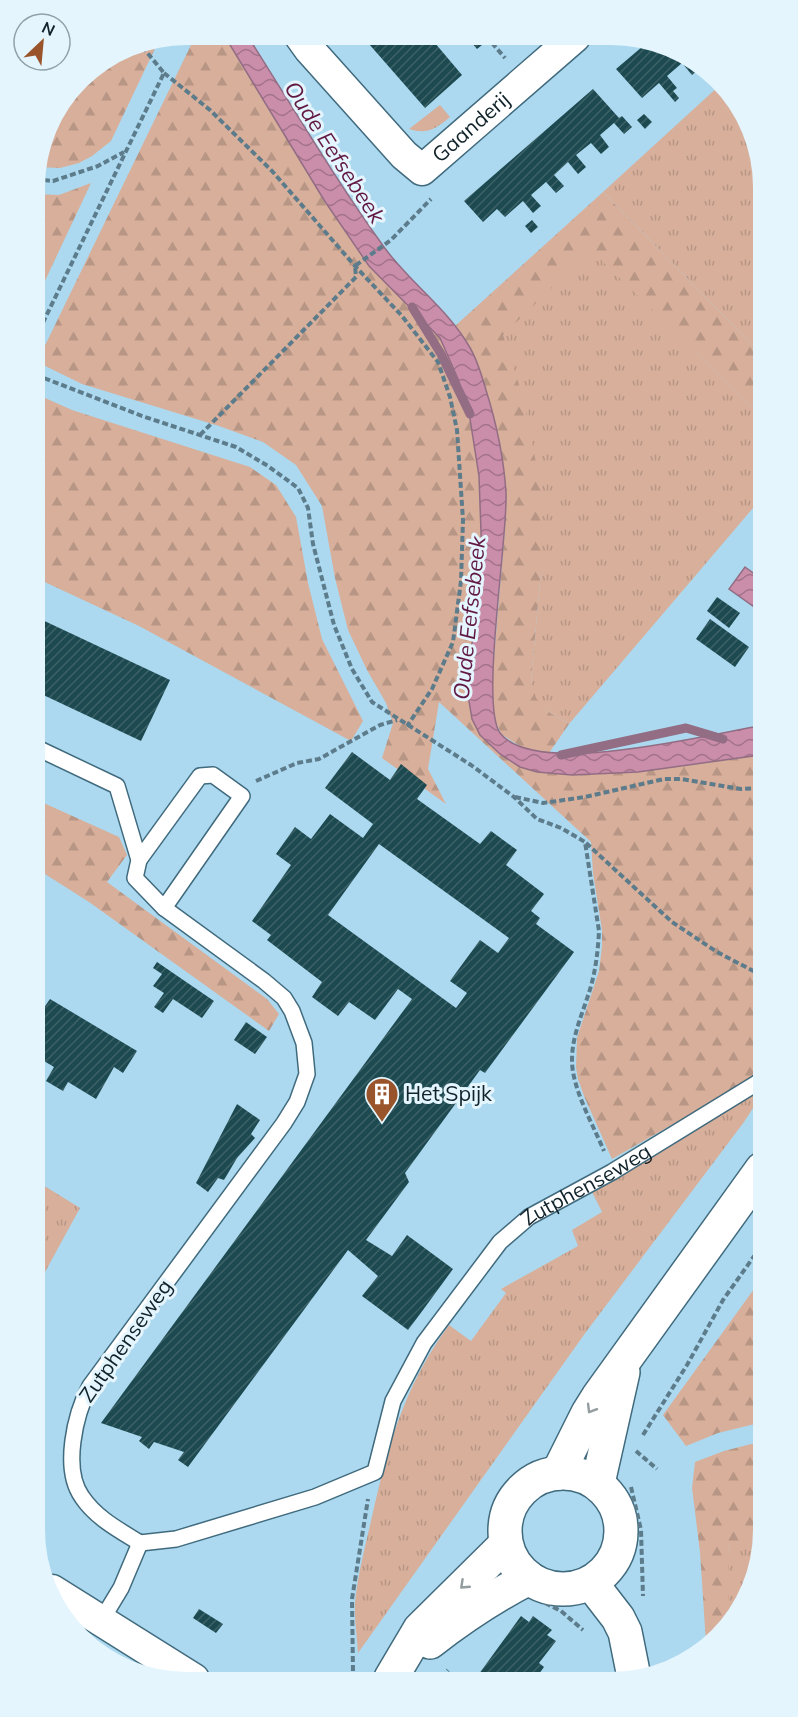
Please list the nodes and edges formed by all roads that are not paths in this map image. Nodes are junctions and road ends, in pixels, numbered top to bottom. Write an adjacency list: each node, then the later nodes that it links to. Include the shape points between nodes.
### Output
1 (306, 45): 2 (street, Gaanderij, via 404,155 422,170)
2 (567, 45)
3 (45, 752): 4 (lane, Zutphenseweg, via 117,786)
4 (139, 860): 5 (lane, Zutphenseweg, via 135,878); 5 (lane, via 200,776 213,775 242,796)
5 (164, 908): 11 (lane, Zutphenseweg, via 284,998 299,1027 307,1074 284,1123 82,1401 72,1446 81,1496 95,1512)
6 (753, 1086): 11 (lane, Zutphenseweg, via 612,1172 529,1217 500,1242 424,1343 393,1401 375,1472 315,1497 176,1539)
7 (753, 1182): 8 (street)
8 (625, 1362): 9 (street, one-way to 9, via 588,1413); 10 (street)
9 (558, 1473): 10 (street, via 583,1475); 12 (street, via 534,1480 516,1497 506,1520)
10 (598, 1483): 14 (street, via 614,1502 621,1517 622,1534 611,1565)
11 (140, 1543): 16 (lane, via 121,1588)
12 (506, 1544): 13 (street, via 517,1567); 19 (street, one-way to 19, via 420,1629)
13 (530, 1578): 14 (street, via 561,1589); 19 (street, via 465,1615)
14 (591, 1583): 17 (street, via 625,1632)
15 (62, 1596): 16 (street)
16 (101, 1621): 18 (street)
17 (633, 1670)
18 (182, 1672)
19 (396, 1672)

